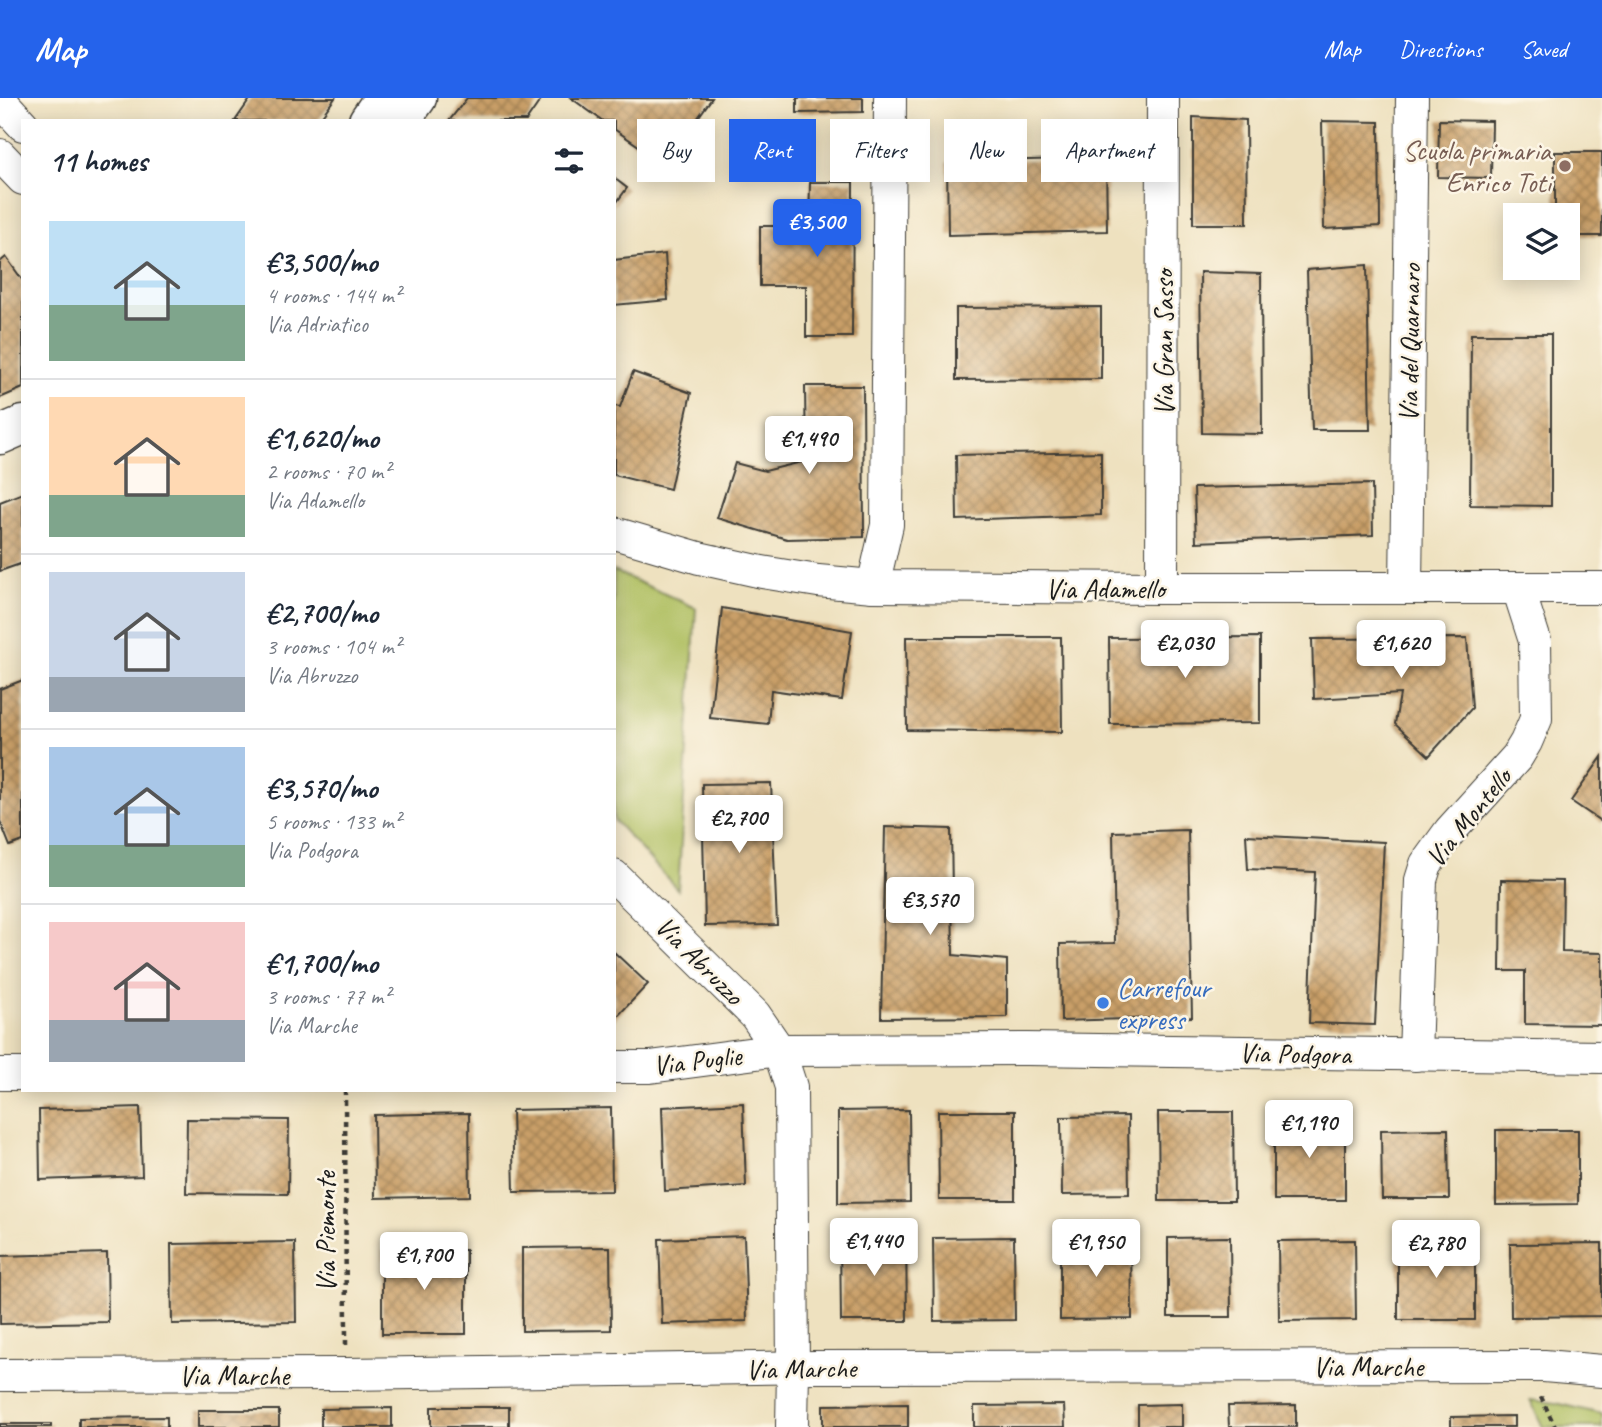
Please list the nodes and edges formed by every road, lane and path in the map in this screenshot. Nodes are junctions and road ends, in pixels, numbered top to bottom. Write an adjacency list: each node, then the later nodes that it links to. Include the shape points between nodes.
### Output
1 (384, 98): 7 (street)
2 (417, 98): 8 (street)
3 (890, 98): 17 (street, via 887,525)
4 (1163, 98): 18 (street, Via Gran Sasso)
5 (1412, 98): 19 (street, Via del Quarnaro)
6 (0, 100): 9 (street)
7 (369, 119)
8 (401, 119)
9 (21, 123)
10 (0, 155): 11 (street)
11 (21, 177)
12 (21, 426): 13 (street)
13 (0, 435)
14 (21, 455): 15 (street)
15 (0, 463)
16 (616, 534): 17 (street, Via Adamello, via 762,572)
17 (873, 586): 18 (street, Via Adamello)
18 (1162, 588): 19 (street, Via Adamello)
19 (1406, 588): 20 (street, Via Adamello)
20 (1518, 588): 21 (street, Via Adamello); 24 (street, Via Montello, via 1535,641 1536,719 1517,757 1426,864 1421,880)
21 (1602, 588)
22 (616, 878): 23 (street, Via Abruzzo, via 755,1015)
23 (779, 1049): 24 (street, Via Podgora); 26 (street, Via Puglie, via 650,1067); 30 (street, Via Abruzzo, via 791,1087)
24 (1415, 1055): 25 (street, Via Podgora)
25 (1602, 1057)
26 (616, 1067)
27 (0, 1074): 28 (street)
28 (21, 1074)
29 (345, 1092): 32 (path, Via Piemonte)
30 (793, 1368): 31 (street, Via Marche, via 1544,1366); 32 (street, Via Marche); 35 (street, Via Abruzzo)
31 (1602, 1371)
32 (347, 1374): 33 (street, Via Marche)
33 (0, 1375)
34 (1541, 1396): 36 (path)
35 (792, 1427)
36 (1555, 1427)

